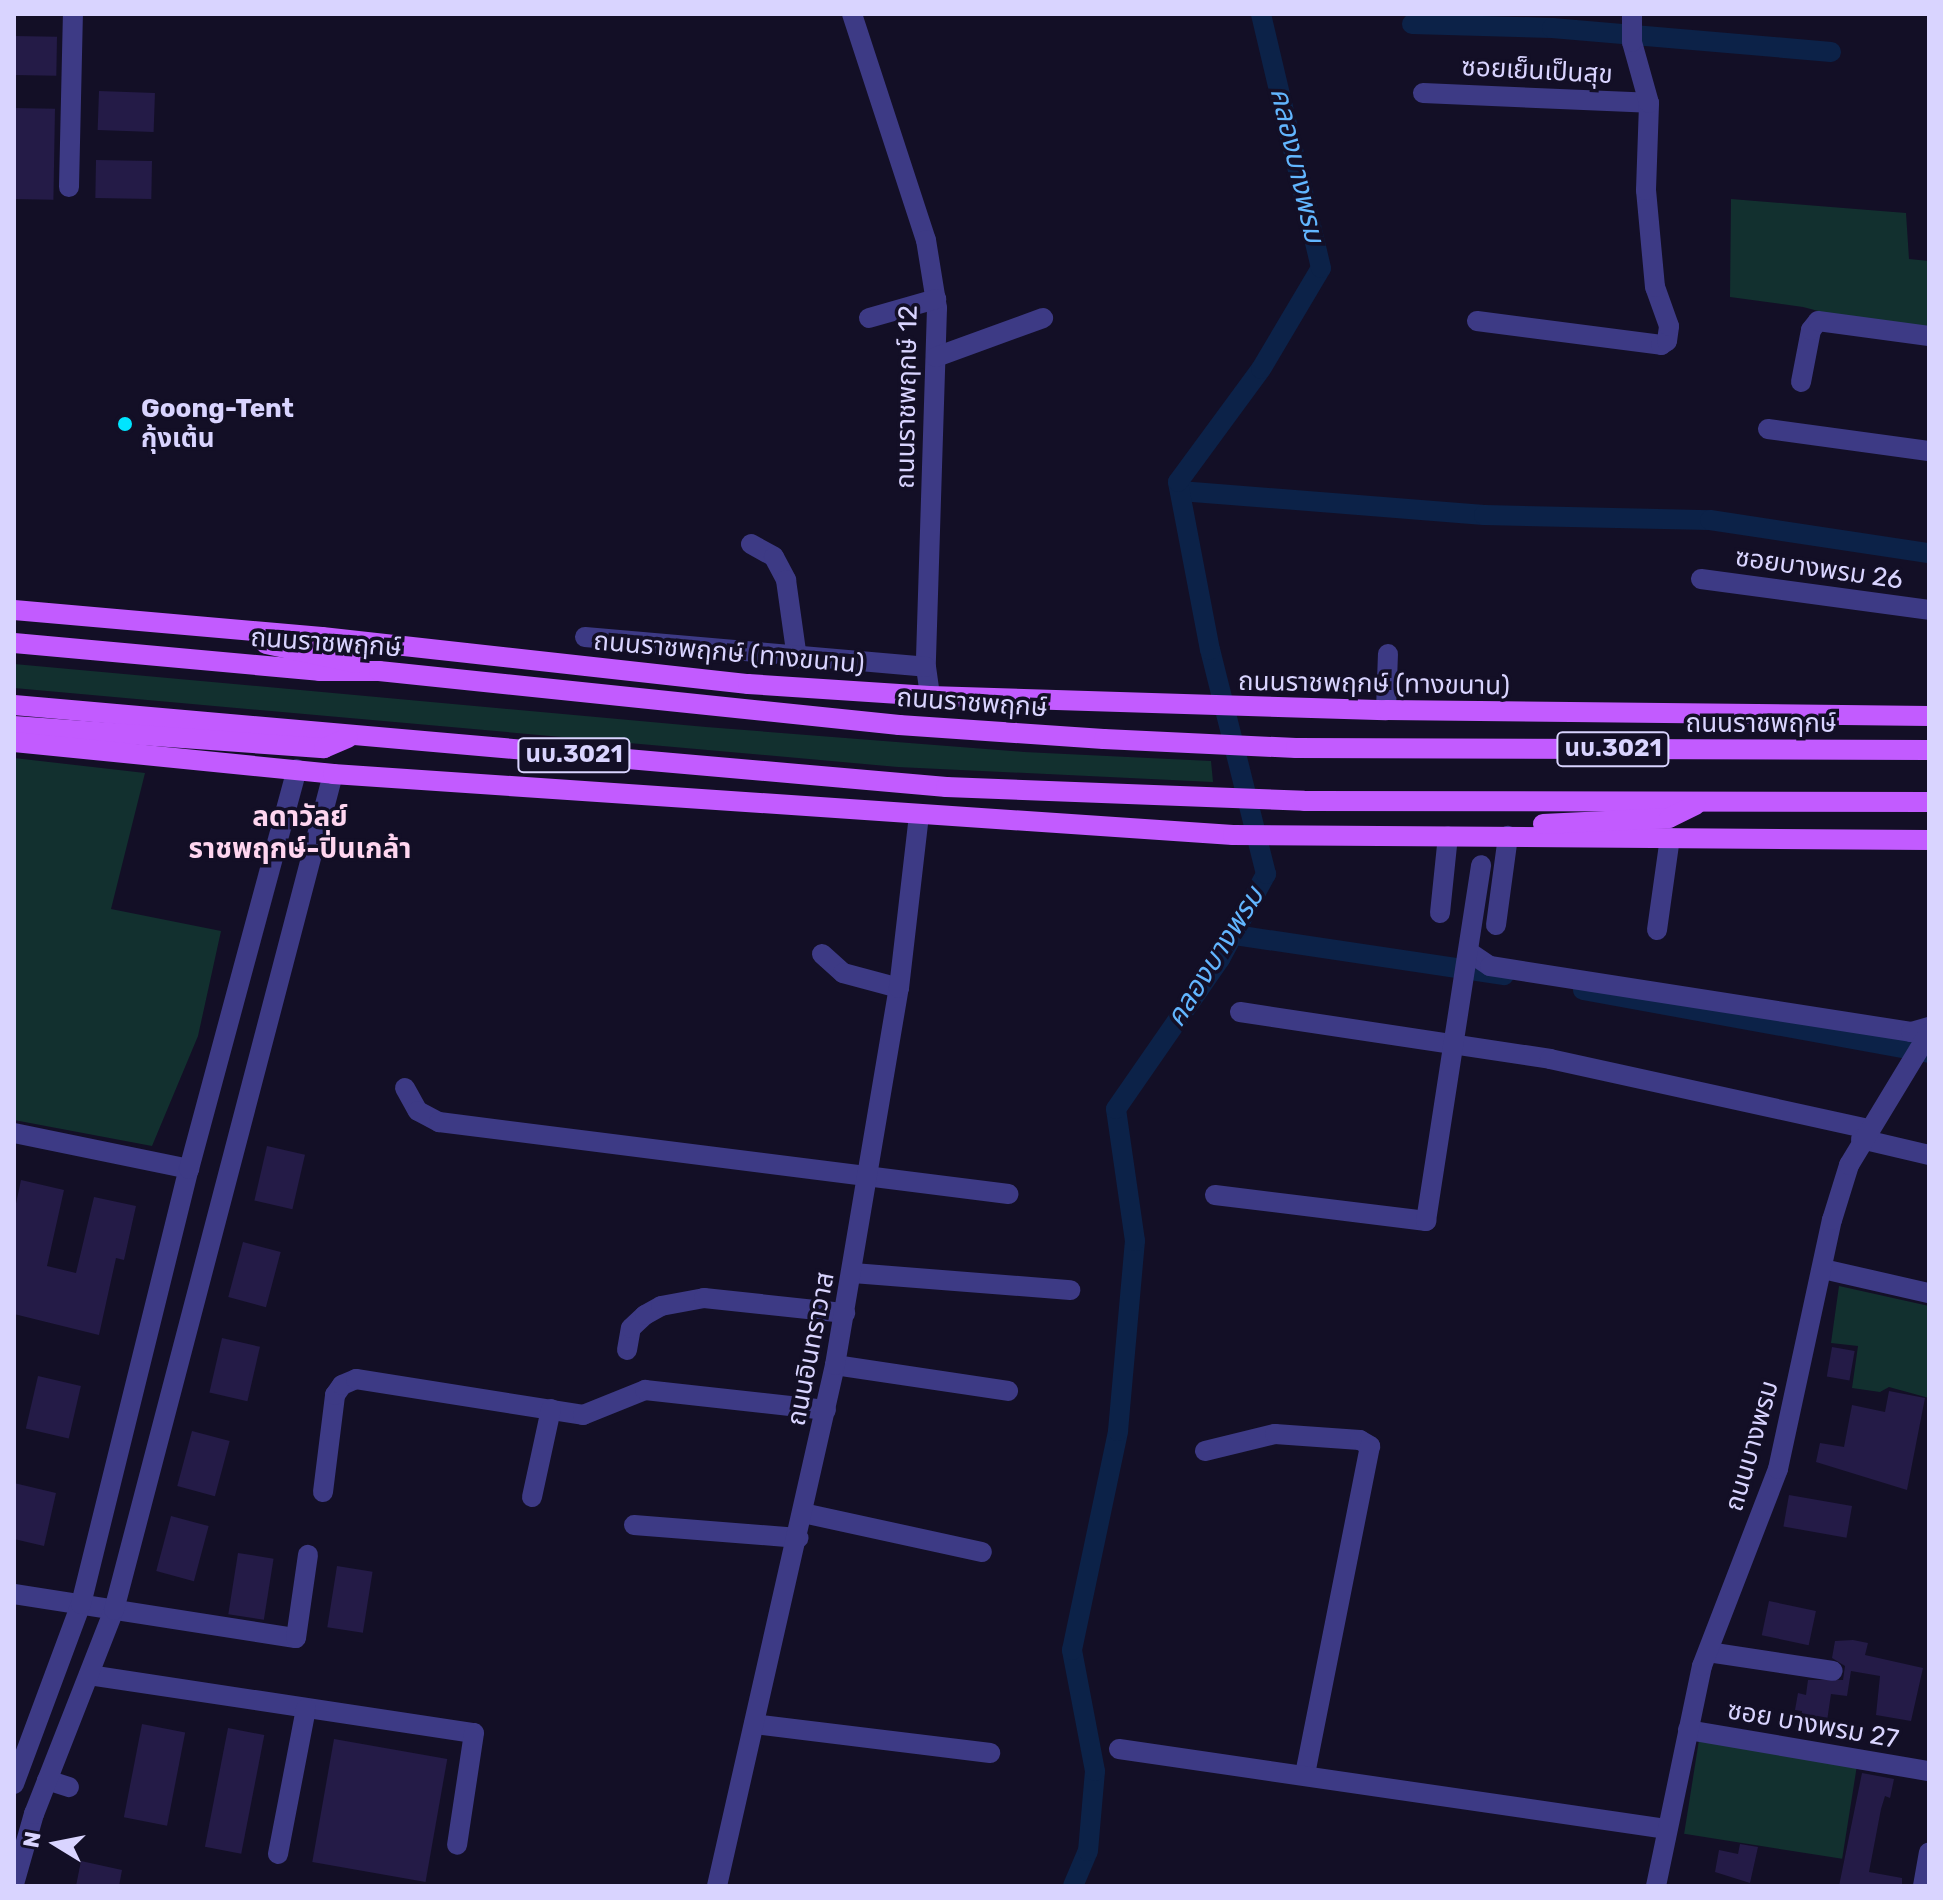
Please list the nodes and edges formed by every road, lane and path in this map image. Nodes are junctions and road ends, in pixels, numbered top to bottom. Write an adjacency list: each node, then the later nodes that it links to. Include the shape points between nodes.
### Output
1 (73, 14): 6 (street)
2 (852, 14): 7 (street, ถนนราชพฤกษ์ 12, via 926,240)
3 (1632, 28): 5 (street)
4 (1423, 93): 5 (street, ซอยเย็นเป็นสุข)
5 (1649, 103): 10 (street, via 1646,190 1655,287 1669,326 1667,341 1661,345)
6 (69, 187)
7 (936, 299): 8 (street); 12 (street, ถนนราชพฤกษ์ 12)
8 (869, 318)
9 (1043, 318): 12 (street)
10 (1477, 321)
11 (1929, 336): 13 (street, via 1818,321 1811,330)
12 (936, 357): 25 (street, ถนนราชพฤกษ์ 12)
13 (1801, 382)
14 (1768, 429): 15 (street)
15 (1929, 451)
16 (751, 544): 24 (street, via 774,557 786,580)
17 (1701, 579): 19 (street, ซอยบางพรม 26)
18 (14, 610): 20 (main road, ถนนราชพฤกษ์ (ทางขนาน) / นบ.3021)
19 (1929, 610)
20 (141, 622): 26 (main road, via 311,652); 27 (main road, ถนนราชพฤกษ์ (ทางขนาน) / นบ.3021, via 748,684)
21 (585, 637): 24 (street)
22 (14, 643): 26 (main road, ถนนราชพฤกษ์ / นบ.3021, via 319,671)
23 (1388, 654): 29 (street)
24 (797, 658): 25 (street)
25 (926, 667): 27 (street, ถนนราชพฤกษ์ 12)
26 (379, 671): 35 (main road, ถนนราชพฤกษ์ / นบ.3021, via 899,725 1193,743 1296,748)
27 (930, 696): 29 (main road, ถนนราชพฤกษ์ (ทางขนาน) / นบ.3021)
28 (14, 705): 33 (main road, นบ.3021)
29 (1386, 710): 30 (main road, ถนนราชพฤกษ์ (ทางขนาน) / นบ.3021)
30 (1538, 712): 31 (main road, ถนนราชพฤกษ์ / นบ.3021)
31 (1929, 716)
32 (14, 726): 33 (main road, via 324,748)
33 (352, 736): 38 (main road, นบ.3021, via 946,787 1304,801)
34 (14, 742): 36 (main road, นบ.3021)
35 (1929, 750)
36 (297, 769): 37 (main road, นบ.3021); 60 (street)
37 (333, 774): 40 (main road, นบ.3021); 84 (street)
38 (1703, 802): 39 (main road, นบ.3021); 41 (main road, via 1669,818 1490,827)
39 (1929, 802)
40 (919, 816): 41 (main road, นบ.3021, via 1233,835); 51 (street, ถนนอินทราวาส)
41 (1448, 836): 42 (main road, นบ.3021); 46 (street)
42 (1514, 836): 43 (main road, นบ.3021); 47 (street)
43 (1670, 838): 44 (main road, นบ.3021); 48 (street)
44 (1929, 840)
45 (1481, 865): 50 (street)
46 (1440, 913)
47 (1496, 925)
48 (1657, 930)
49 (822, 954): 51 (street, via 854,978)
50 (1468, 960): 53 (street, via 1911,1032); 55 (street)
51 (899, 988): 61 (street, ถนนอินทราวาส)
52 (1240, 1012): 55 (street)
53 (1929, 1027)
54 (1929, 1033): 58 (street, ถนนบางพรม)
55 (1454, 1043): 58 (street); 63 (street, via 1426,1221)
56 (405, 1088): 61 (street, via 418,1111 439,1122)
57 (14, 1133): 60 (street)
58 (1865, 1134): 59 (street); 64 (street, ถนนบางพรม, via 1832,1220)
59 (1929, 1155)
60 (189, 1169): 83 (street)
61 (867, 1176): 62 (street); 65 (street, ถนนอินทราวาส)
62 (1008, 1194)
63 (1215, 1195)
64 (1823, 1269): 67 (street); 85 (street, ถนนบางพรม, via 1778,1469)
65 (853, 1273): 66 (street); 68 (street, ถนนอินทราวาส)
66 (1070, 1290)
67 (1929, 1293)
68 (845, 1313): 69 (street, via 704,1298 661,1306 645,1315 631,1328); 70 (street, ถนนอินทราวาส)
69 (627, 1350)
70 (835, 1365): 71 (street); 73 (street, ถนนอินทราวาส)
71 (1008, 1391)
72 (551, 1409): 73 (street, via 583,1415 645,1390); 75 (street, via 356,1379 335,1395); 76 (street)
73 (826, 1410): 77 (street, ถนนอินทราวาส)
74 (1205, 1451): 94 (street, via 1275,1434 1360,1440 1370,1446)
75 (323, 1492)
76 (532, 1497)
77 (803, 1513): 79 (street, ถนนอินทราวาส); 80 (street)
78 (634, 1525): 79 (street)
79 (798, 1538): 89 (street, ถนนอินทราวาส)
80 (982, 1552)
81 (308, 1555): 84 (street, via 296,1638)
82 (14, 1594): 83 (street)
83 (81, 1604): 84 (street); 95 (street)
84 (114, 1610): 87 (street)
85 (1708, 1652): 86 (street); 90 (street, ถนนบางพรม)
86 (1833, 1671)
87 (89, 1675): 88 (street); 96 (street)
88 (306, 1709): 99 (street, via 474,1733); 101 (street)
89 (754, 1724): 92 (street); 103 (street, ถนนอินทราวาส)
90 (1688, 1730): 93 (street, ซอย บางพรม 27); 98 (street, ถนนบางพรม)
91 (1119, 1749): 94 (street)
92 (990, 1753)
93 (1929, 1771)
94 (1305, 1775): 98 (street)
95 (15, 1780)
96 (47, 1780): 97 (street); 102 (street)
97 (69, 1787)
98 (1667, 1829): 104 (street, ถนนบางพรม)
99 (457, 1845)
100 (1929, 1853): 105 (street)
101 (278, 1854)
102 (14, 1884)
103 (717, 1886)
104 (1656, 1886)
105 (1923, 1886)

